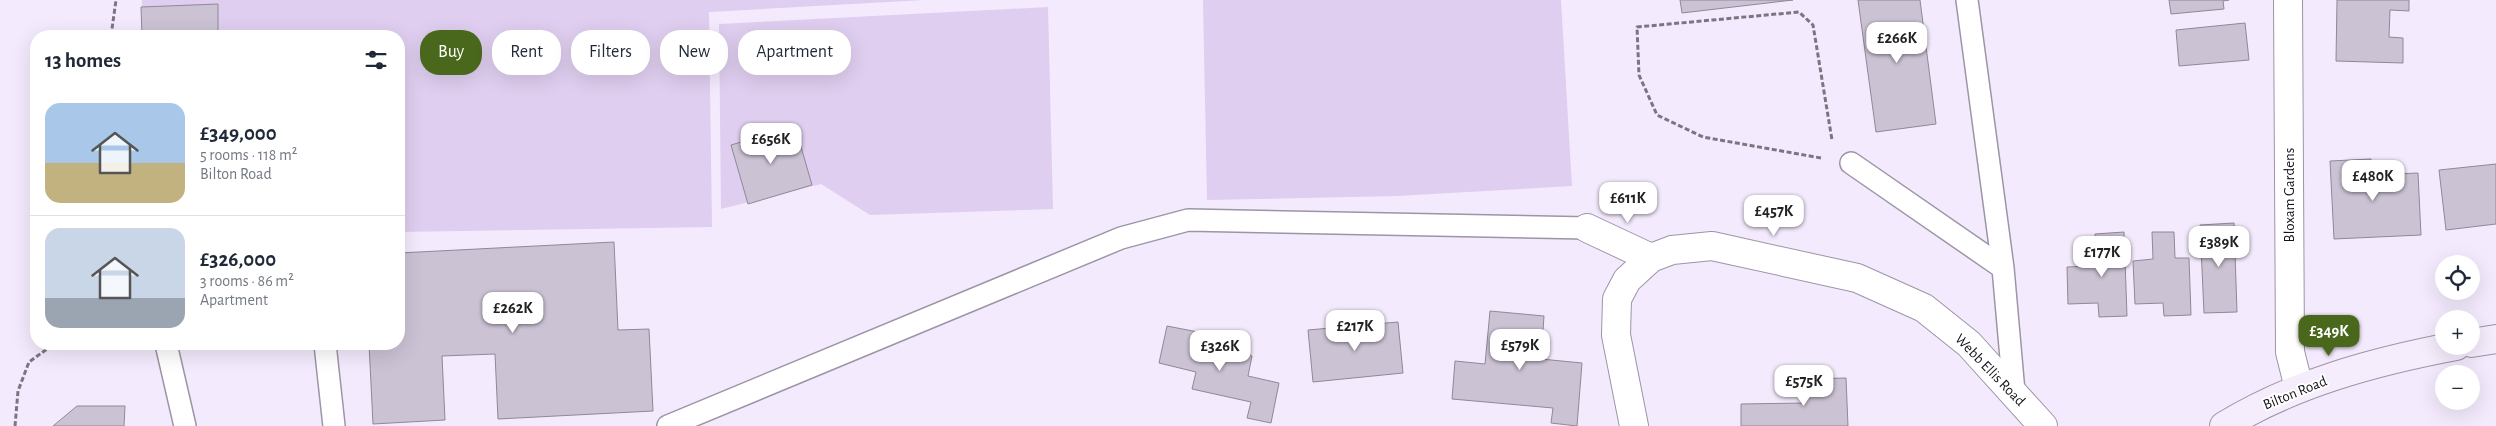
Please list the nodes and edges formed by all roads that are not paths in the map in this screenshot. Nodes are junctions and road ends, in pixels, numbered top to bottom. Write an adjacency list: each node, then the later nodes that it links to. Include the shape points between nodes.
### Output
1 (1967, 0): 6 (lane)
2 (2288, 0): 12 (street, Bloxam Gardens, via 2290,352)
3 (1843, 162): 6 (lane)
4 (1587, 228): 5 (street); 16 (lane, via 1188,220 1121,238)
5 (1651, 258): 13 (street, Webb Ellis Road, via 1672,250 1712,246 1858,278 1924,308 1969,344); 17 (street, Webb Ellis Road, via 1627,280 1617,299 1616,336)
6 (2003, 268): 13 (lane)
7 (2496, 339): 8 (main road)
8 (2480, 342)
9 (167, 350): 14 (lane)
10 (327, 350): 15 (lane)
11 (2435, 350): 12 (main road, Bilton Road)
12 (2299, 388): 19 (main road, Bilton Road)
13 (2014, 392): 18 (street, Webb Ellis Road)
14 (185, 426)
15 (334, 426)
16 (668, 426)
17 (1634, 426)
18 (2043, 426)
19 (2224, 426)

